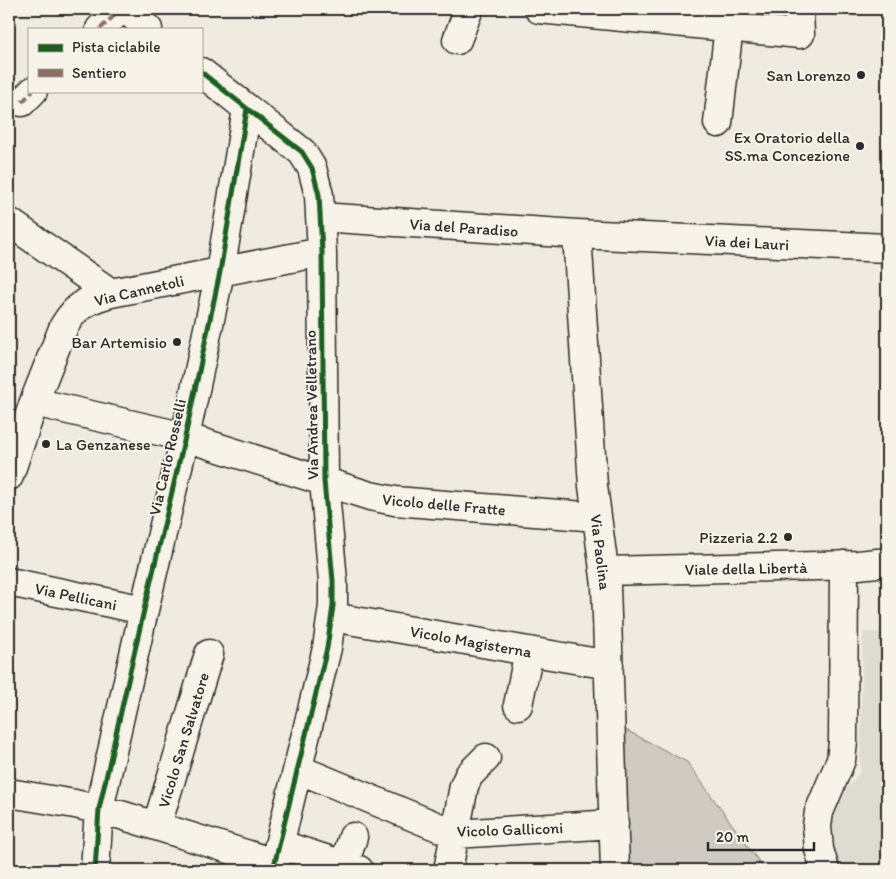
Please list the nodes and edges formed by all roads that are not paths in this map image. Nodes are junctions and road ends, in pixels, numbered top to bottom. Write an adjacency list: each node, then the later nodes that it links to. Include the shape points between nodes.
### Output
1 (121, 9): 8 (street)
2 (126, 9): 9 (street)
3 (469, 9): 10 (street)
4 (539, 9): 5 (street)
5 (657, 14): 7 (street)
6 (800, 21): 7 (street)
7 (729, 26): 13 (street)
8 (101, 28)
9 (147, 28)
10 (457, 40)
11 (202, 73): 12 (street, Via Andrea Velletrano)
12 (248, 109): 14 (street, Via Andrea Velletrano, via 308,159 318,188); 20 (street, Via Carlo Rosselli)
13 (718, 123)
14 (320, 217): 16 (street, Via del Paradiso); 19 (street, Via Andrea Velletrano)
15 (9, 222): 21 (street)
16 (577, 234): 17 (street, Via del Paradiso); 26 (street, Via Paolina)
17 (607, 235): 18 (street, Via dei Lauri)
18 (887, 248)
19 (322, 252): 20 (street, Via Cannetoli); 25 (street, Via Andrea Velletrano)
20 (220, 272): 21 (street, Via Cannetoli); 23 (street, Via Carlo Rosselli)
21 (111, 293): 22 (street, Via Cannetoli, via 89,300 70,316)
22 (23, 412): 23 (street, Vicolo delle Fratte); 24 (street, Via Cannetoli)
23 (185, 437): 25 (street, Vicolo delle Fratte); 31 (street, Via Carlo Rosselli)
24 (9, 476)
25 (324, 481): 26 (street, Vicolo delle Fratte, via 395,501); 32 (street, Via Andrea Velletrano, via 333,582)
26 (597, 517): 29 (street, Via Paolina)
27 (887, 562): 28 (street, Viale della Libertà)
28 (844, 565): 29 (street, Viale della Libertà); 50 (street, via 843,742 841,760 819,812 817,826)
29 (605, 571): 35 (street, Via Paolina)
30 (9, 582): 31 (street, Via Pellicani)
31 (144, 610): 40 (street, Via Carlo Rosselli)
32 (332, 617): 33 (street, Vicolo Magisterna); 38 (street, Via Andrea Velletrano, via 328,648)
33 (529, 651): 35 (street, Vicolo Magisterna); 36 (street)
34 (210, 654): 42 (street, Vicolo San Salvatore)
35 (609, 665): 41 (street, Via Paolina)
36 (518, 705)
37 (486, 758): 43 (street, via 469,775 464,786)
38 (298, 769): 43 (street, Vicolo Galliconi); 45 (street, Via Andrea Velletrano)
39 (9, 793): 40 (street)
40 (99, 809): 42 (street); 47 (street, Via Carlo Rosselli)
41 (614, 824): 43 (street, Vicolo Galliconi); 49 (street, Via Paolina)
42 (157, 825): 45 (street)
43 (455, 834): 48 (street)
44 (353, 837): 46 (street)
45 (276, 859): 46 (street)
46 (351, 868)
47 (95, 870)
48 (448, 870)
49 (615, 870)
50 (825, 870)

